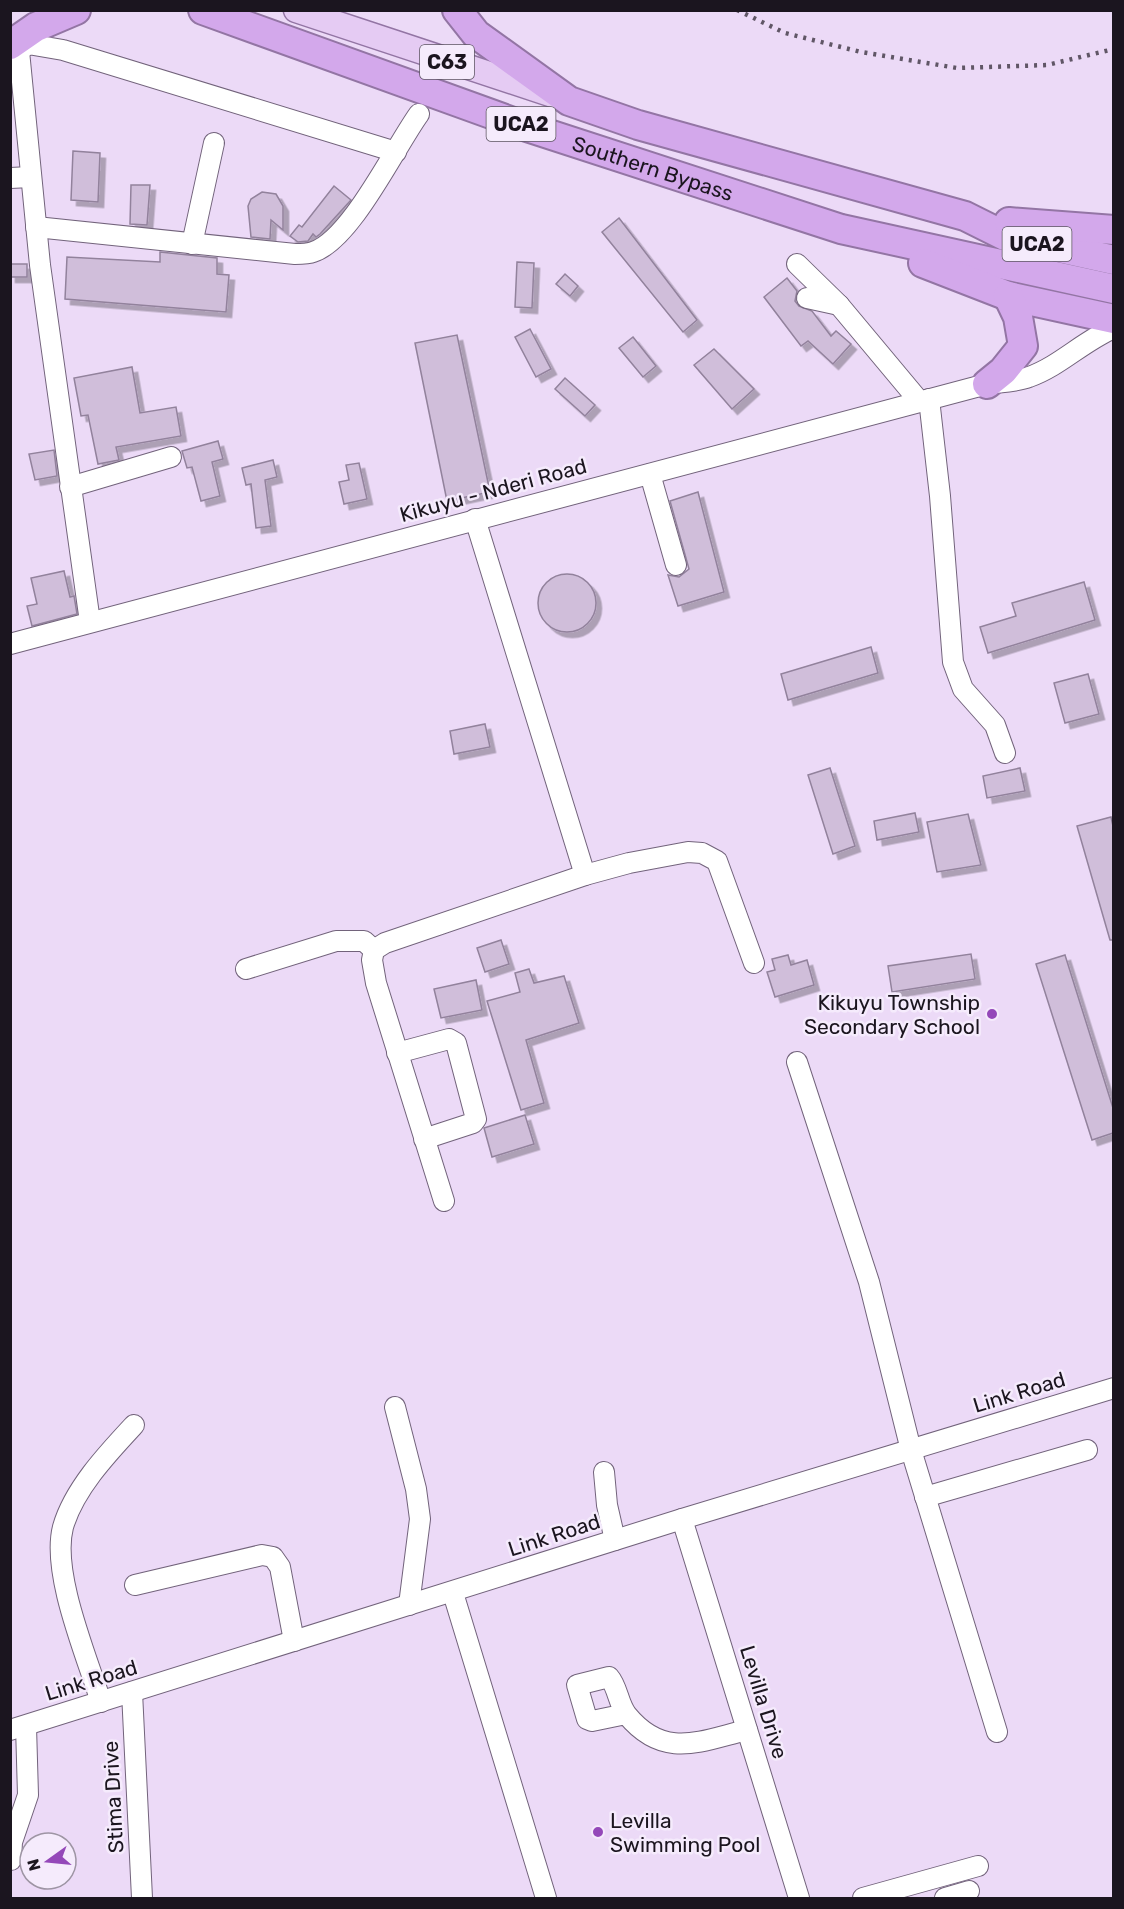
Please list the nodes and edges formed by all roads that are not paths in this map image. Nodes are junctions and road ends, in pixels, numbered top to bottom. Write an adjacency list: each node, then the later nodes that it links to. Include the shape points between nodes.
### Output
1 (76, 10): 5 (highway, via 36,27)
2 (204, 10): 14 (highway, Southern Bypass / UCA2, via 527,127)
3 (296, 10): 6 (main road, Southern Bypass / C63)
4 (457, 10): 6 (highway, via 476,34)
5 (10, 45)
6 (569, 101): 12 (highway, Southern Bypass / UCA2, via 638,125)
7 (419, 114): 9 (street)
8 (214, 143): 16 (street)
9 (396, 152): 10 (street, via 63,50 28,44 19,51); 16 (street, via 355,213 313,253)
10 (31, 177): 11 (street); 13 (street)
11 (10, 178)
12 (965, 216): 15 (highway); 17 (highway, Southern Bypass / UCA2, via 1005,236)
13 (36, 227): 16 (street); 29 (street)
14 (841, 229): 19 (highway, Southern Bypass / UCA2); 20 (highway)
15 (1113, 230)
16 (192, 244)
17 (1113, 260)
18 (797, 264): 22 (street)
19 (1113, 289)
20 (1008, 296): 23 (highway); 25 (highway, via 1018,317 1023,346)
21 (807, 298): 22 (street)
22 (839, 305): 26 (street)
23 (1113, 319)
24 (1113, 328): 25 (street, Kikuyu - Nderi Road, via 1029,377)
25 (987, 384): 26 (street, Kikuyu - Nderi Road)
26 (924, 400): 28 (street, Kikuyu - Nderi Road); 34 (street, via 940,496 953,662 963,688 995,725)
27 (171, 457): 29 (street)
28 (650, 474): 30 (street, Kikuyu - Nderi Road); 31 (street)
29 (70, 487): 32 (street)
30 (475, 519): 32 (street, Kikuyu - Nderi Road); 35 (street)
31 (676, 565)
32 (90, 622): 33 (street, Kikuyu - Nderi Road)
33 (10, 644)
34 (1005, 753)
35 (585, 875): 36 (street, via 385,943); 37 (street, via 688,852 710,856 722,872)
36 (374, 951): 38 (street, via 364,941 336,941); 39 (street, via 376,983)
37 (754, 963)
38 (246, 969)
39 (397, 1053): 41 (street); 41 (street, via 448,1039 456,1043 476,1119)
40 (797, 1062): 46 (street, via 869,1282)
41 (424, 1139): 42 (street)
42 (444, 1201)
43 (1113, 1388): 46 (street, Link Road)
44 (395, 1407): 54 (street, via 420,1519)
45 (134, 1425): 57 (street, via 87,1482 63,1528 60,1552 70,1606)
46 (911, 1450): 49 (street); 50 (street, Link Road)
47 (1087, 1450): 49 (street)
48 (604, 1472): 51 (street)
49 (925, 1497): 61 (street)
50 (682, 1519): 51 (street, Link Road); 60 (street, Levilla Drive)
51 (615, 1540): 53 (street, Link Road)
52 (135, 1585): 55 (street, via 262,1556 273,1557 280,1567)
53 (453, 1593): 54 (street, Link Road); 66 (street)
54 (409, 1605): 55 (street, Link Road)
55 (294, 1641): 56 (street, Link Road)
56 (132, 1692): 57 (street, Link Road); 65 (street, Stima Drive)
57 (101, 1702): 59 (street, Link Road)
58 (626, 1714): 60 (street, via 668,1745)
59 (18, 1728): 62 (street, via 28,1795 12,1842)
60 (747, 1730): 67 (street, Levilla Drive)
61 (997, 1732)
62 (11, 1860)
63 (978, 1866): 68 (street)
64 (969, 1891): 69 (street)
65 (142, 1899)
66 (546, 1899)
67 (799, 1899)
68 (862, 1899)
69 (945, 1899)

